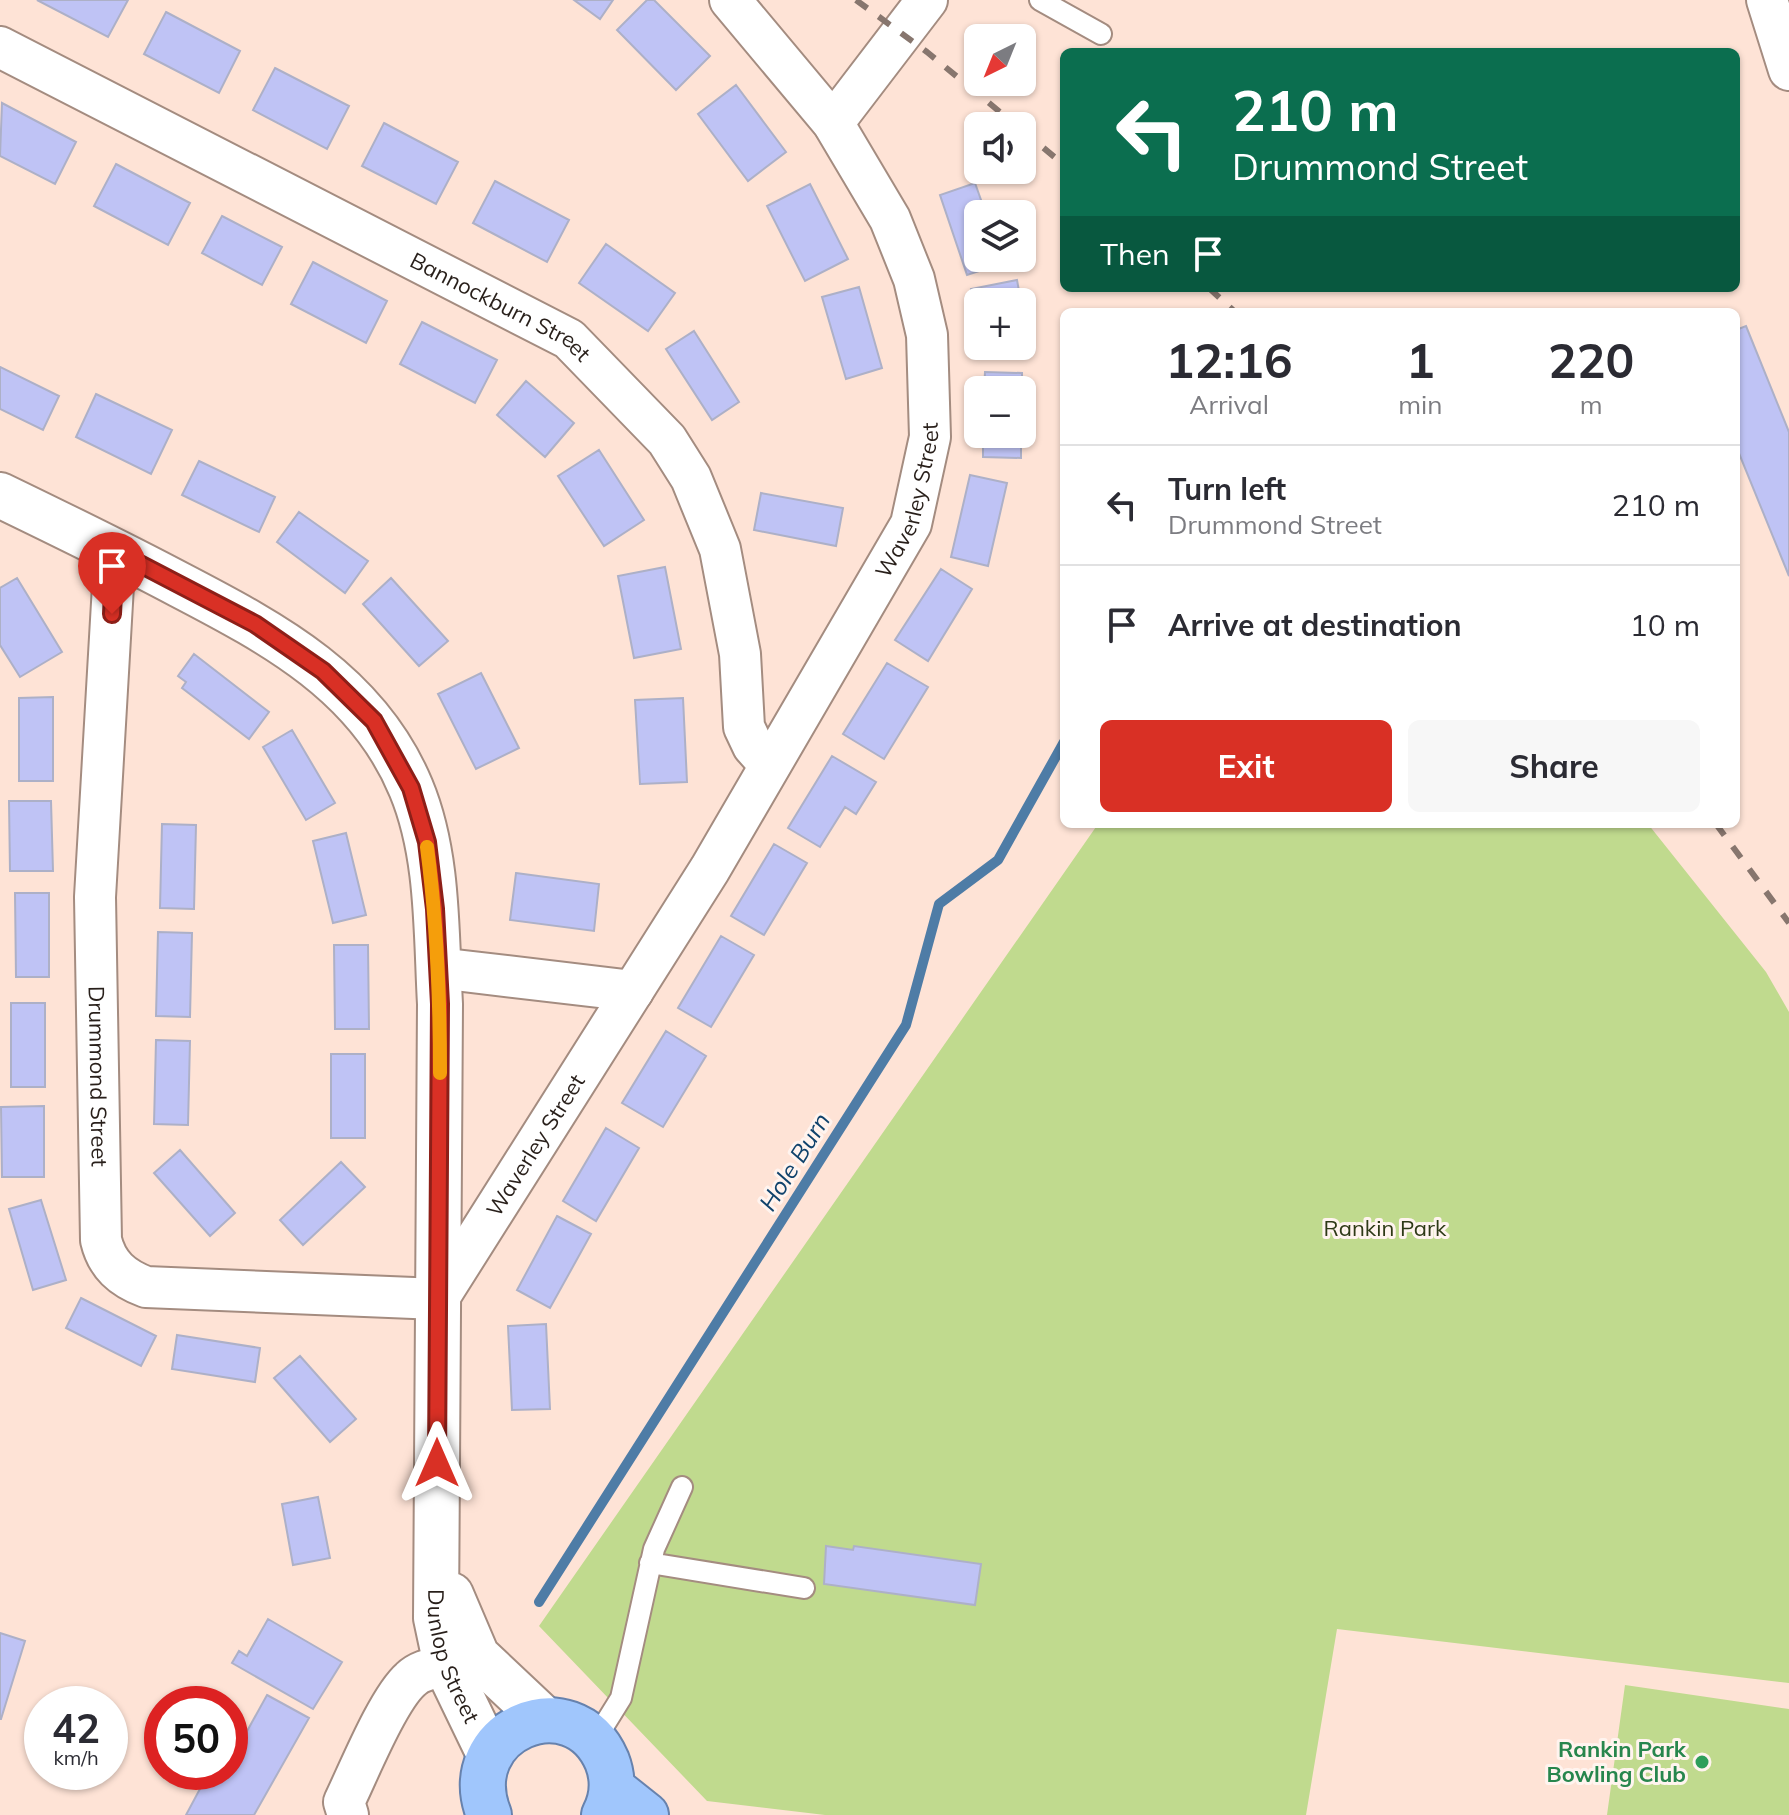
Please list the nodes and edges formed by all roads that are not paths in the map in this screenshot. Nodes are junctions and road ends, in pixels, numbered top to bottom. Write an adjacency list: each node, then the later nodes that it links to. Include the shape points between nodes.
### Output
1 (730, 0): 8 (street, Waverley Street)
2 (927, 0): 8 (street)
3 (1040, 0): 5 (lane)
4 (1767, 0): 7 (street)
5 (1101, 34)
6 (0, 47): 11 (street, Bannockburn Street, via 569,339 667,440 691,478 720,549 740,654 744,727)
7 (1789, 70)
8 (833, 123): 11 (street, Waverley Street, via 890,219 914,279 927,335 930,437 911,524)
9 (0, 495): 10 (main road, Dunlop Street)
10 (115, 551): 12 (main road, Dunlop Street, via 255,624 323,671 374,721 411,788 427,842); 14 (street, Drummond Street, via 95,897 101,1240 108,1260 125,1277 146,1287)
11 (770, 765): 13 (street, Waverley Street)
12 (438, 968): 13 (street); 14 (main road, Dunlop Street)
13 (633, 991): 14 (street, Waverley Street)
14 (438, 1299): 16 (main road, Dunlop Street)
15 (682, 1487): 17 (lane)
16 (436, 1555): 19 (main road, Dunlop Street, via 436,1618); 20 (main road, Dunlop Street, via 477,1656)
17 (650, 1563): 18 (lane); 21 (lane, via 621,1698)
18 (804, 1588)
19 (446, 1665): 22 (main road, Dunlop Street); 25 (street, via 411,1678 391,1707 344,1802)
20 (545, 1720): 21 (highway, via 578,1727); 22 (highway, via 522,1724)
21 (592, 1738): 23 (highway, via 610,1770)
22 (489, 1754): 24 (highway)
23 (608, 1801): 26 (highway)
24 (475, 1810)
25 (348, 1815)
26 (646, 1815)

